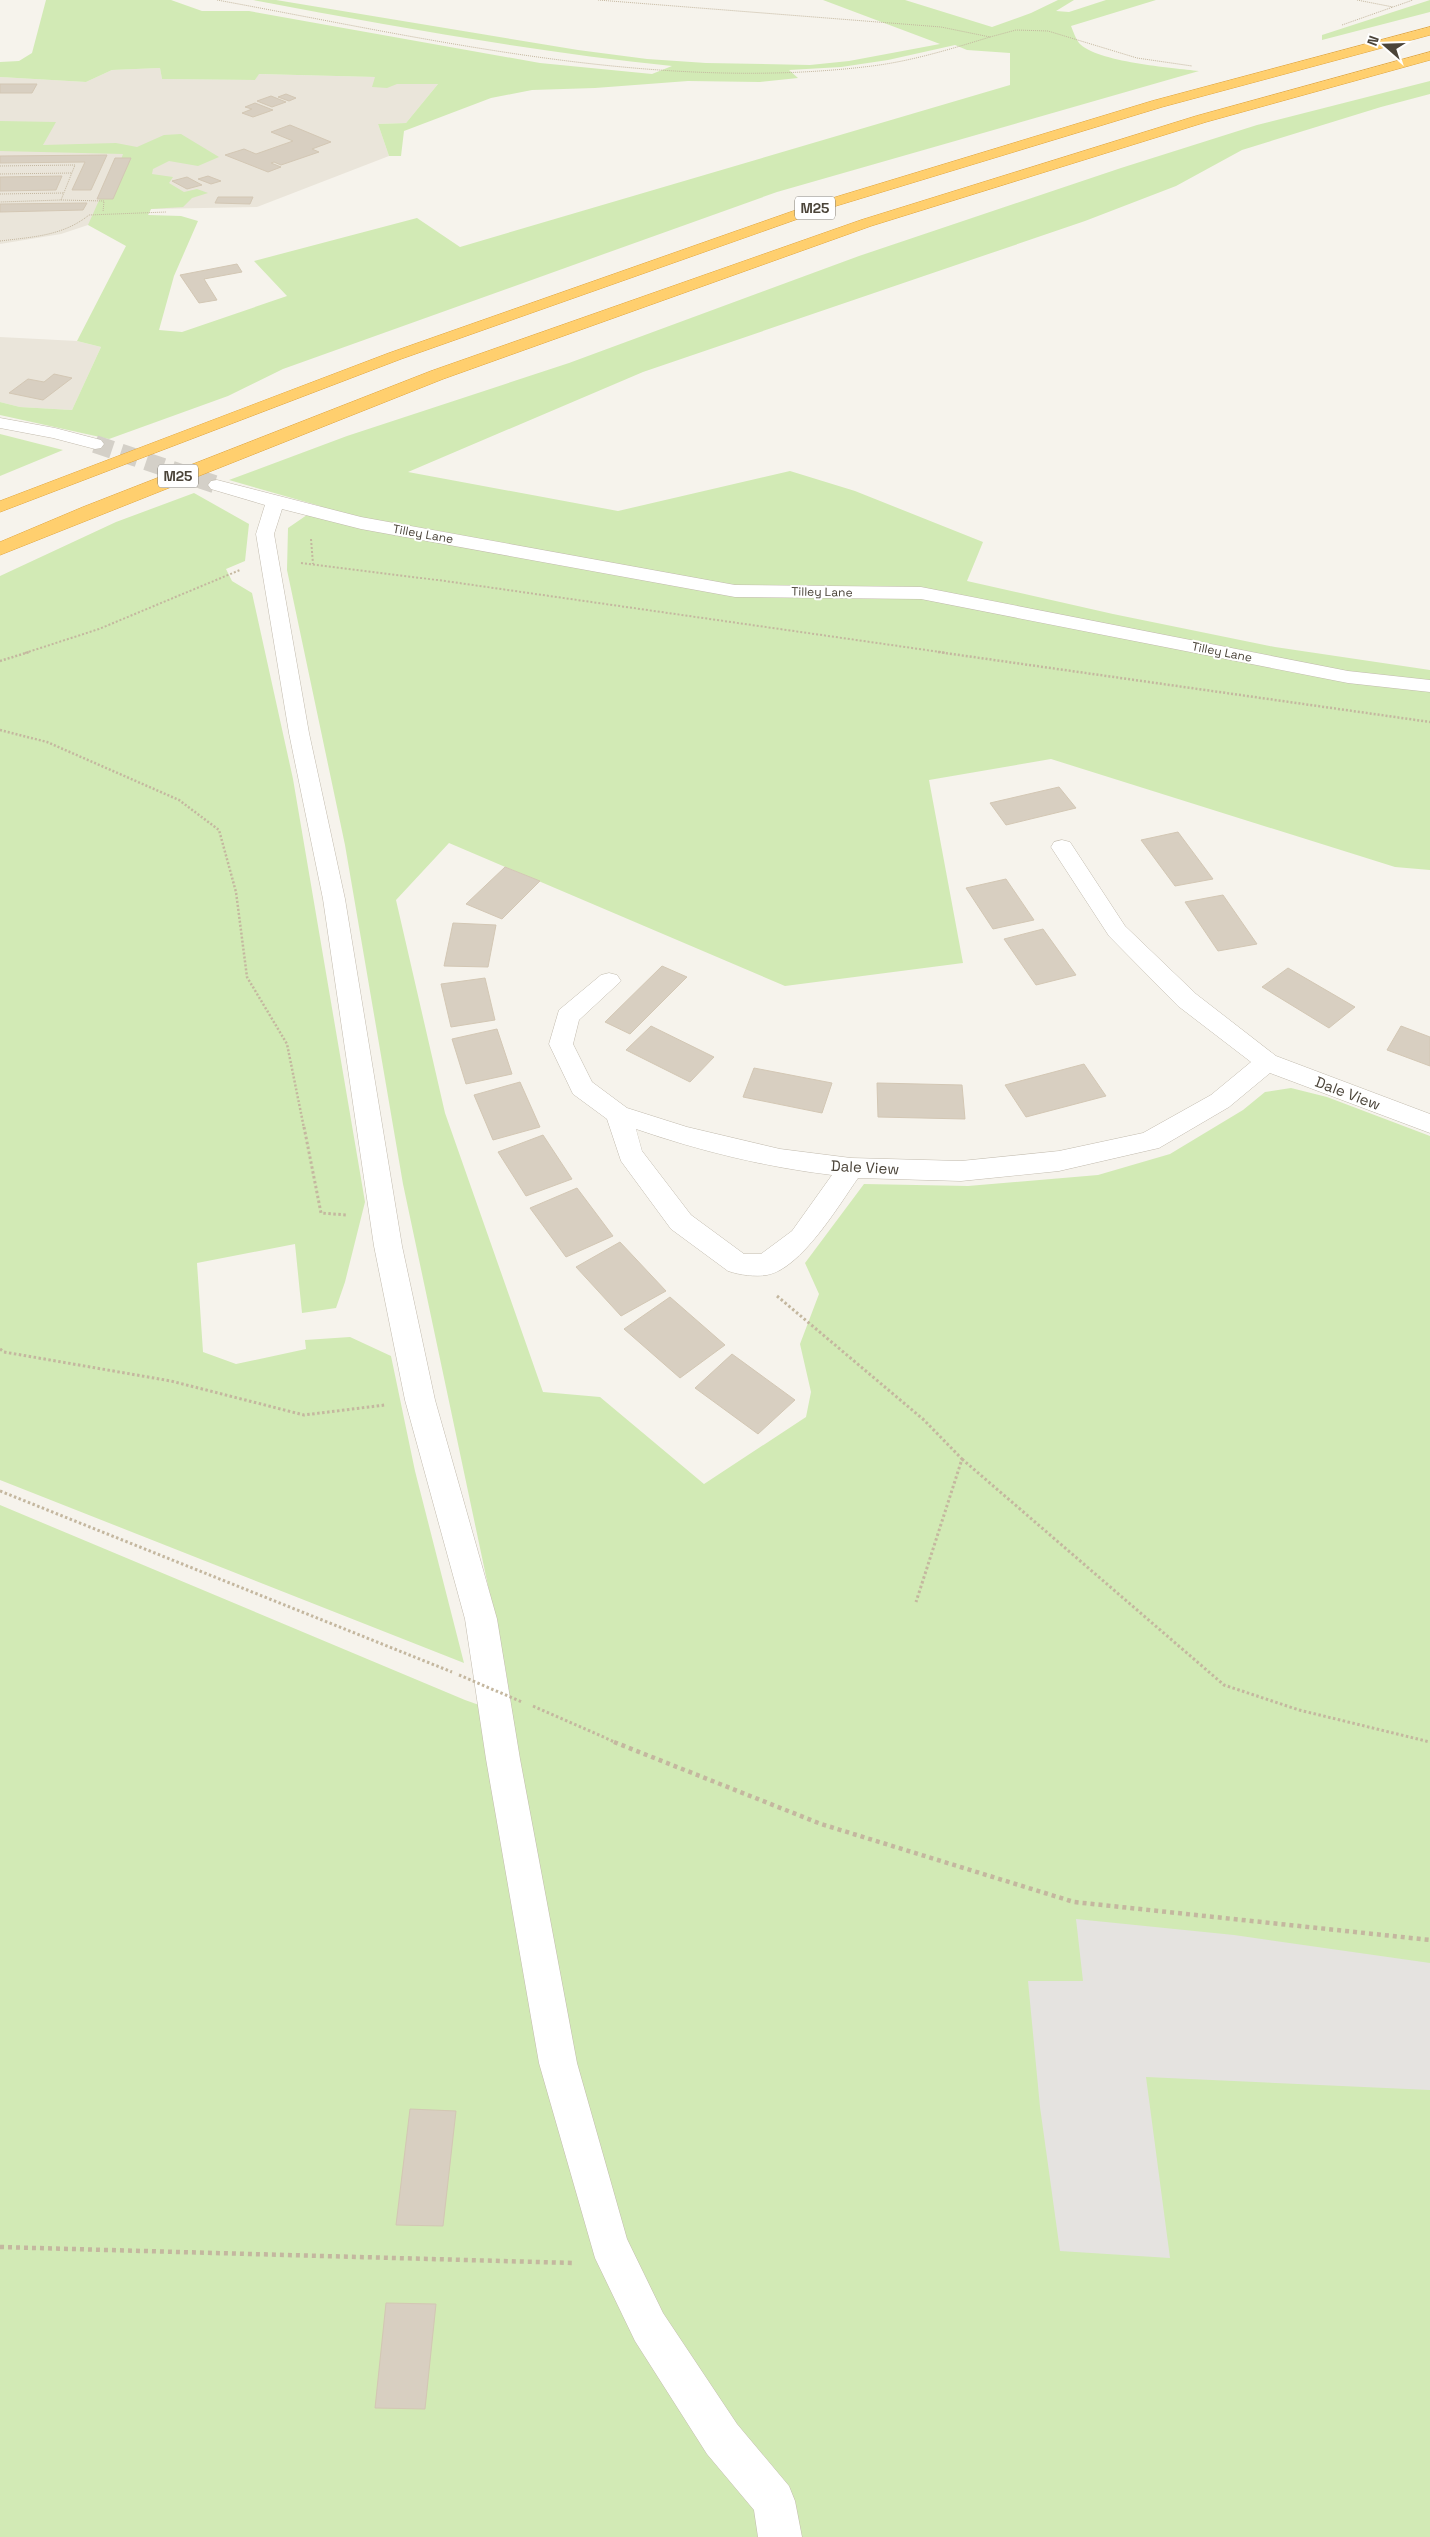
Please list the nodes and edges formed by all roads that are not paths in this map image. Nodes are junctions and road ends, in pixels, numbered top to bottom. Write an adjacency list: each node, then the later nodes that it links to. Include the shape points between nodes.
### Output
1 (1430, 31): 7 (highway, M25, via 1157,104 821,206 395,356)
2 (1430, 56): 8 (highway, M25, via 1201,119 866,223 437,375)
3 (0, 423): 4 (street)
4 (95, 444)
5 (217, 485): 6 (street, Tilley Lane)
6 (275, 502): 9 (street, Tilley Lane, via 361,523 735,591 920,593 1348,677); 16 (street, via 265,534 299,733 334,899 384,1217 420,1400 481,1619 558,2063 610,2244 649,2327 722,2439 774,2501)
7 (0, 507)
8 (0, 549)
9 (1430, 686)
10 (1062, 847): 12 (street, Dale View, via 1117,931 1187,1000)
11 (609, 981): 13 (street, Dale View, via 568,1016 561,1044 582,1088)
12 (1266, 1062): 14 (street, Dale View); 15 (street, Dale View, via 1220,1101 1150,1141 1059,1161 961,1171)
13 (618, 1114): 15 (street, Dale View, via 684,1136 780,1159); 15 (street, via 630,1154 681,1222 738,1264 766,1265 802,1238)
14 (1430, 1124)
15 (851, 1168)
16 (780, 2537)

